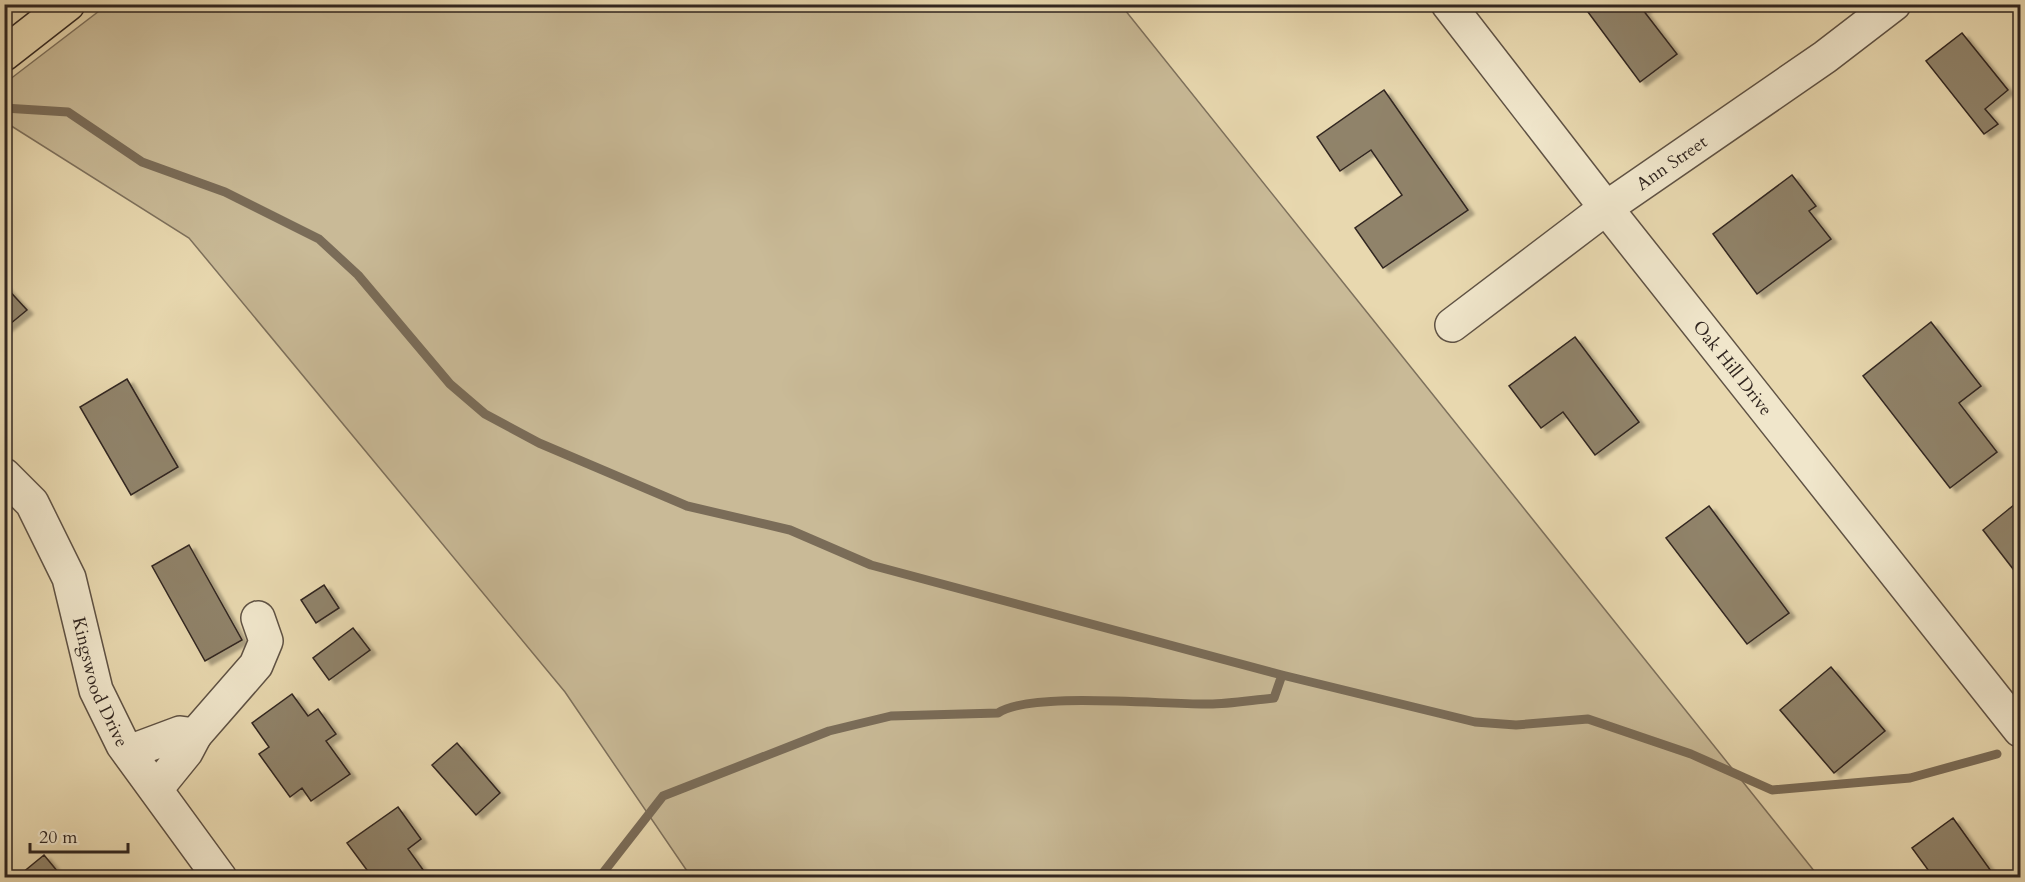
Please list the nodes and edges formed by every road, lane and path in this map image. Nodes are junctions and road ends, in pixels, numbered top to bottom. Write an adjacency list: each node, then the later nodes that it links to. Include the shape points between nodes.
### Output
1 (68, 4): 4 (main road)
2 (1448, 4): 5 (street, Oak Hill Drive)
3 (1894, 4): 5 (street, Ann Street, via 1825,57)
4 (4, 54)
5 (1606, 208): 6 (street, Ann Street); 9 (street, Oak Hill Drive)
6 (1452, 325)
7 (4, 475): 11 (street, Kingswood Drive, via 32,503 69,578 96,690)
8 (258, 618): 10 (street, via 266,641 256,665)
9 (2020, 730)
10 (195, 735): 11 (street, via 180,733); 12 (street)
11 (129, 752): 12 (street, Kingswood Drive)
12 (156, 789): 13 (street, Kingswood Drive)
13 (220, 878)

